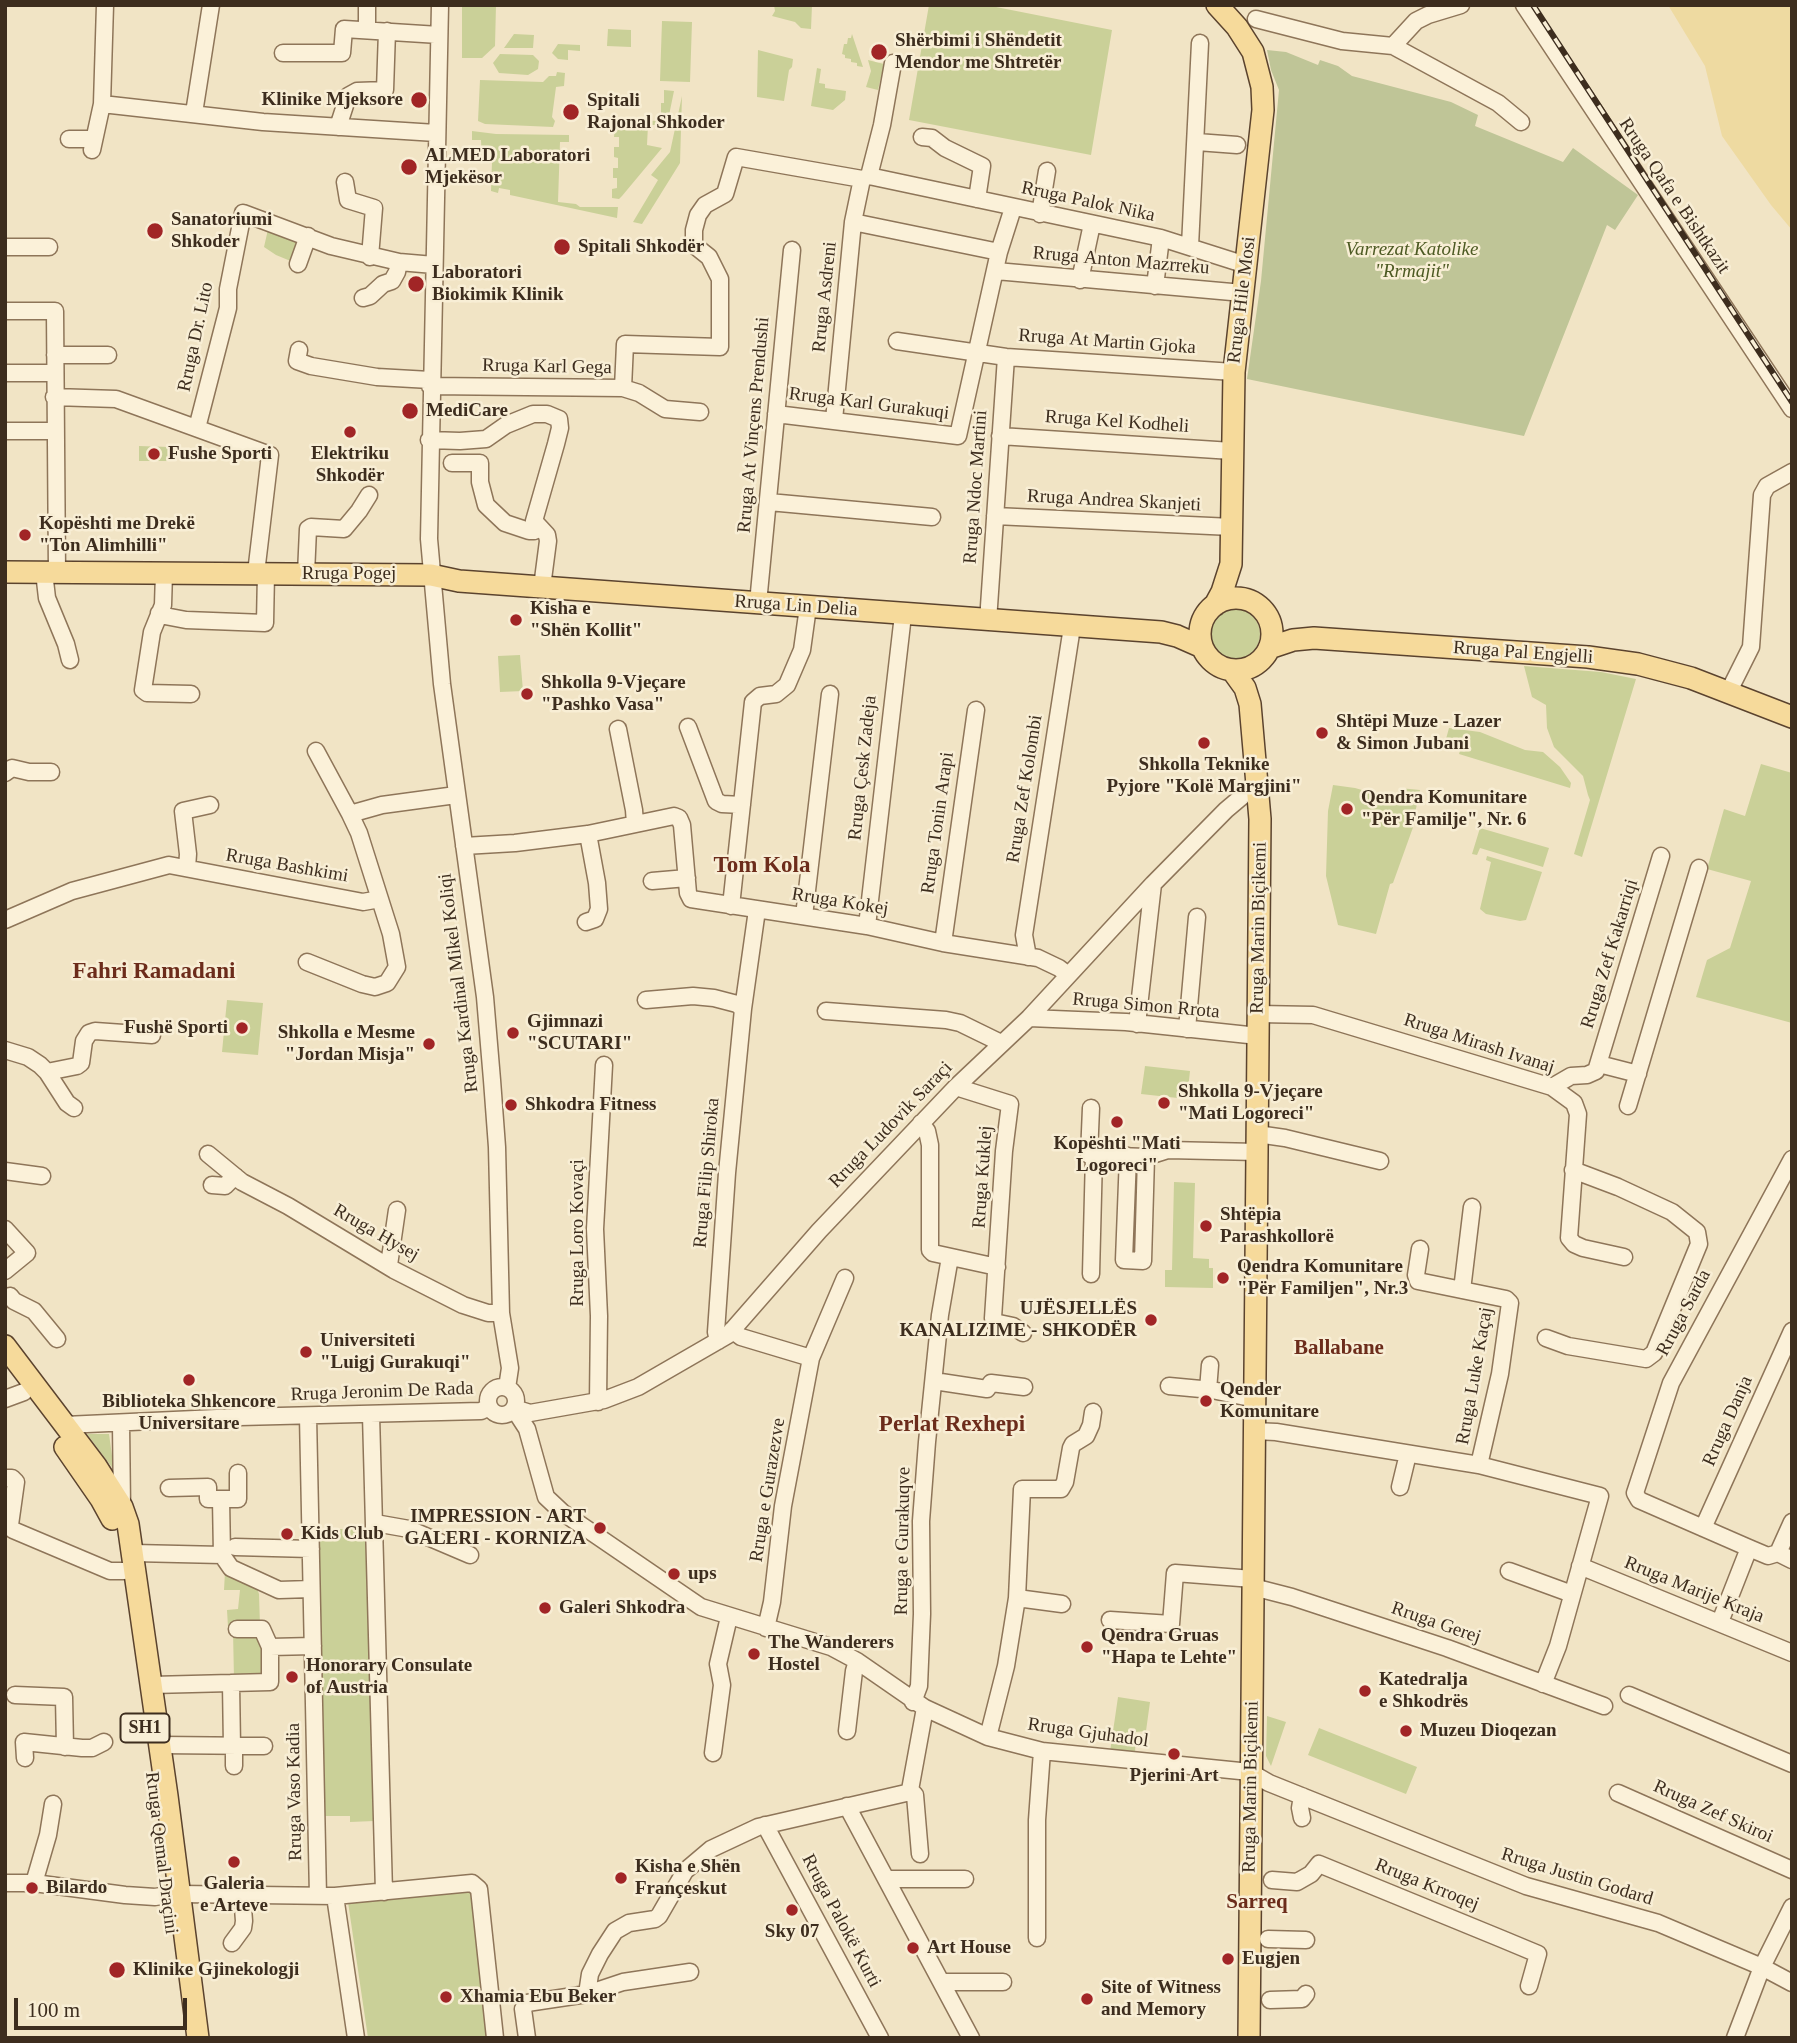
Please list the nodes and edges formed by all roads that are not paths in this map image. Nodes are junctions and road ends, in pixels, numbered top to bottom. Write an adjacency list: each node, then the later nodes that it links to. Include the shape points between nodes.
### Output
1 (105, 5): 17 (street)
2 (211, 5): 18 (street)
3 (367, 5): 9 (street)
4 (439, 5): 11 (street, Rruga Kardinal Mikel Koliqi)
5 (1217, 5): 12 (main road, Rruga Hile Mosi)
6 (1461, 5): 14 (street, via 1416,21)
7 (1524, 5): 64 (street, Rruga Qafa e Bishtkazit)
8 (1257, 12): 12 (street); 14 (street, via 1342,41)
9 (367, 30): 10 (street); 15 (street, via 344,29 341,53)
10 (387, 31): 11 (street); 20 (street, via 385,90 348,96)
11 (439, 35): 21 (street, Rruga Kardinal Mikel Koliqi)
12 (1246, 40): 45 (main road, Rruga Hile Mosi, via 1259,70 1263,110)
13 (1200, 43): 24 (street)
14 (1393, 46): 19 (street, via 1498,103)
15 (283, 52)
16 (893, 63): 27 (street, Rruga Asdreni, via 882,125)
17 (102, 104): 18 (street); 23 (street, via 93,145)
18 (194, 114): 20 (street)
19 (1521, 122)
20 (338, 127): 21 (street)
21 (436, 133): 44 (street, Rruga Kardinal Mikel Koliqi)
22 (922, 136): 29 (street, via 982,166)
23 (69, 139)
24 (1197, 142): 25 (street); 36 (street)
25 (1237, 145)
26 (1047, 171): 31 (street)
27 (865, 178): 29 (street, Rruga Palok Nika); 32 (street, Rruga Asdreni); 62 (street, Rruga Palok Nika, via 736,157 725,194 705,205 694,230 694,245 709,257 720,279 720,347 625,344)
28 (345, 182): 41 (street, via 348,200 374,208)
29 (977, 199): 30 (street, Rruga Palok Nika)
30 (1013, 208): 31 (street, Rruga Palok Nika); 40 (street, Rruga Karl Gurakuqi)
31 (1040, 214): 33 (street, Rruga Palok Nika)
32 (853, 222): 40 (street); 67 (street, Rruga Asdreni)
33 (1092, 224): 35 (street, Rruga Palok Nika); 47 (street)
34 (308, 236): 41 (street, Rruga Dr. Lito); 43 (street); 68 (street, Rruga Dr. Lito, via 241,213 228,308)
35 (1161, 238): 36 (street, Rruga Palok Nika); 48 (street)
36 (1190, 246): 45 (street, Rruga Palok Nika)
37 (5, 247): 38 (street)
38 (49, 247)
39 (792, 250): 66 (street, Rruga At Vinçens Prendushi)
40 (999, 252): 46 (street, Rruga Karl Gurakuqi)
41 (370, 257): 42 (street, Rruga Dr. Lito)
42 (399, 262): 44 (street, Rruga Dr. Lito); 50 (street, via 391,281)
43 (298, 264)
44 (434, 265): 61 (street, Rruga Kardinal Mikel Koliqi)
45 (1246, 265): 49 (main road, Rruga Hile Mosi)
46 (996, 271): 47 (street, Rruga Anton Mazrreku); 54 (street, Rruga Karl Gurakuqi)
47 (1080, 280): 48 (street, Rruga Anton Mazrreku)
48 (1155, 286): 49 (street, Rruga Anton Mazrreku)
49 (1243, 293): 58 (main road, Rruga Hile Mosi)
50 (363, 298)
51 (5, 311): 55 (street, via 55,311)
52 (897, 341): 54 (street)
53 (299, 350): 61 (street, Rruga Karl Gega, via 297,360 312,366)
54 (976, 354): 57 (street, Rruga At Martin Gjoka); 67 (street, Rruga Karl Gurakuqi, via 958,436)
55 (55, 355): 56 (street); 60 (street)
56 (108, 355)
57 (1006, 357): 58 (street, Rruga At Martin Gjoka); 71 (street, Rruga Ndoc Martini)
58 (1234, 372): 73 (main road, Rruga Hile Mosi)
59 (5, 373): 60 (street)
60 (55, 373): 63 (street)
61 (430, 383): 62 (street, Rruga Karl Gega); 72 (street, Rruga Kardinal Mikel Koliqi)
62 (623, 388): 65 (street, Rruga Karl Gega, via 665,409)
63 (54, 397): 68 (street, Rruga Dr. Lito, via 116,399); 70 (street)
64 (1792, 409)
65 (700, 412)
66 (776, 414): 67 (street, Rruga Karl Gurakuqi); 77 (street, Rruga At Vinçens Prendushi)
67 (834, 420)
68 (197, 428): 86 (street, Rruga Dr. Lito, via 270,455)
69 (5, 431): 70 (street)
70 (54, 431): 84 (street)
71 (1000, 436): 73 (street, Rruga Kel Kodheli); 78 (street, Rruga Ndoc Martini)
72 (429, 440): 81 (street, via 486,439 533,414 559,419 534,521); 88 (street, Rruga Kardinal Mikel Koliqi)
73 (1231, 451): 80 (main road, Rruga Hile Mosi)
74 (452, 463): 81 (street, via 480,463 486,505 505,523 529,531)
75 (1792, 472): 106 (street, via 1767,486 1762,495 1751,647)
76 (369, 495): 87 (street, via 344,529 308,529)
77 (769, 502): 79 (street); 91 (street, Rruga At Vinçens Prendushi)
78 (995, 516): 80 (street, Rruga Andrea Skanjeti); 96 (street, Rruga Ndoc Martini)
79 (932, 517)
80 (1232, 527): 82 (main road, Rruga Hile Mosi)
81 (540, 528): 89 (street, via 548,541)
82 (1231, 564): 90 (main road, Rruga Hile Mosi); 92 (main road, Rruga Hile Mosi)
83 (5, 572): 84 (main road, Rruga Pogej)
84 (51, 573): 85 (main road, Rruga Pogej); 104 (street, via 47,598)
85 (163, 573): 86 (main road, Rruga Pogej); 94 (street)
86 (261, 573): 87 (main road, Rruga Pogej); 94 (street, via 265,624 186,620)
87 (306, 574): 88 (main road, Rruga Pogej)
88 (431, 575): 89 (main road, Rruga Lin Delia); 118 (street, Rruga Kardinal Mikel Koliqi)
89 (542, 587): 91 (main road, Rruga Lin Delia)
90 (1248, 600): 92 (main road); 97 (main road)
91 (758, 603): 93 (main road, Rruga Lin Delia)
92 (1215, 605): 98 (main road)
93 (808, 607): 95 (main road, Rruga Lin Delia); 120 (street, via 802,650 787,685 753,702)
94 (159, 613): 107 (street, via 143,690)
95 (903, 615): 96 (main road, Rruga Lin Delia); 138 (street, Rruga Çesk Zadeja)
96 (988, 621): 99 (main road, Rruga Lin Delia)
97 (1270, 622): 101 (main road, Rruga Pal Engjelli); 103 (main road, via 1272,635)
98 (1202, 623): 100 (main road, Rruga Lin Delia); 102 (main road)
99 (1072, 627): 100 (main road, Rruga Lin Delia); 140 (street, Rruga Zef Kolombi, via 1024,934)
100 (1161, 632): 102 (main road, Rruga Lin Delia)
101 (1314, 638): 103 (main road, Rruga Pal Engjelli, via 1293,640); 106 (main road, Rruga Pal Engjelli, via 1588,657 1638,664)
102 (1202, 647): 105 (main road, via 1219,667)
103 (1264, 654): 105 (main road, via 1245,669); 109 (main road, Rruga Marin Biçikemi)
104 (69, 660)
105 (1232, 670): 109 (main road, Rruga Marin Biçikemi)
106 (1728, 693): 111 (main road, Rruga Pal Engjelli)
107 (191, 694)
108 (830, 694): 135 (street)
109 (1250, 704): 117 (main road, Rruga Marin Biçikemi)
110 (976, 710): 139 (street, Rruga Tonin Arapi)
111 (1792, 717)
112 (688, 727): 120 (street, via 716,801)
113 (618, 729): 122 (street)
114 (316, 751): 121 (street)
115 (8, 765): 116 (street, via 29,772)
116 (51, 772)
117 (1257, 793): 130 (street, Rruga Ludovik Saraçi, via 1245,794 1226,810); 146 (main road, Rruga Marin Biçikemi, via 1261,819)
118 (456, 795): 121 (street); 124 (street, Rruga Kardinal Mikel Koliqi)
119 (210, 805): 126 (street, via 183,811)
120 (742, 805): 132 (street)
121 (350, 814): 131 (street)
122 (635, 824): 123 (street); 128 (street, via 679,818)
123 (588, 834): 124 (street); 137 (street, via 599,909 595,919)
124 (464, 846): 189 (street, Rruga Kardinal Mikel Koliqi, via 492,1080)
125 (1661, 856): 154 (street, Rruga Zef Kakarriqi)
126 (187, 868): 131 (street, Rruga Bashkimi, via 363,902); 134 (street, Rruga Bashkimi, via 161,867 72,891)
127 (1699, 868): 157 (street)
128 (687, 878): 129 (street); 132 (street, Rruga Kokej, via 691,898)
129 (652, 881)
130 (1153, 884): 142 (street, Rruga Ludovik Saraçi); 148 (street)
131 (380, 899): 141 (street, via 397,967 387,983 375,987 362,984)
132 (732, 906): 133 (street, Rruga Kokej)
133 (757, 910): 135 (street, Rruga Kokej); 144 (street, Rruga Filip Shiroka)
134 (7, 916)
135 (804, 916): 138 (street, Rruga Kokej)
136 (1197, 916): 149 (street)
137 (586, 922)
138 (867, 926): 139 (street, Rruga Kokej)
139 (943, 943): 140 (street, Rruga Kokej)
140 (1028, 957): 142 (street, Rruga Kokej, via 1051,963)
141 (307, 962)
142 (1068, 975): 147 (street, Rruga Ludovik Saraçi)
143 (646, 1000): 144 (street, via 693,996)
144 (743, 1009): 195 (street, Rruga Filip Shiroka, via 726,1186)
145 (826, 1011): 152 (street, via 960,1023)
146 (1259, 1014): 151 (main road, Rruga Marin Biçikemi); 159 (street, Rruga Mirash Ivanaj, via 1313,1015)
147 (1029, 1018): 148 (street, Rruga Simon Rrota); 152 (street, Rruga Ludovik Saraçi)
148 (1137, 1024): 149 (street, Rruga Simon Rrota)
149 (1188, 1029): 151 (street, Rruga Simon Rrota)
150 (152, 1034): 156 (street, via 89,1032 77,1066)
151 (1258, 1036): 164 (main road, Rruga Marin Biçikemi)
152 (1001, 1043): 158 (street, Rruga Ludovik Saraçi)
153 (5, 1050): 156 (street, via 34,1061)
154 (1599, 1064): 157 (street); 159 (street, via 1596,1071 1571,1076)
155 (604, 1065): 207 (street, Rruga Loro Kovaçi, via 595,1229)
156 (47, 1072): 161 (street)
157 (1638, 1074): 160 (street)
158 (956, 1087): 163 (street, Rruga Ludovik Saraçi); 183 (street, Rruga Kuklej, via 1010,1104)
159 (1552, 1087): 171 (street, Rruga Mirash Ivanaj, via 1578,1109)
160 (1628, 1105)
161 (74, 1108)
162 (1091, 1108): 166 (street, via 1089,1155)
163 (921, 1123): 180 (street, via 930,1145 929,1246 933,1253); 190 (street, Rruga Ludovik Saraçi)
164 (1257, 1143): 168 (street, via 1168,1150); 170 (street, via 1285,1138); 206 (main road, Rruga Marin Biçikemi)
165 (208, 1154): 174 (street, Rruga Hysej)
166 (1094, 1156): 167 (street); 185 (street)
167 (1128, 1156): 168 (street); 168 (street, via 1125,1260 1143,1261)
168 (1146, 1157)
169 (1792, 1159): 226 (street, Rruga Sarda, via 1671,1383 1635,1496)
170 (1380, 1161)
171 (1573, 1170): 181 (street, Rruga Mirash Ivanaj, via 1569,1238 1583,1248); 193 (street, via 1672,1212 1697,1232 1699,1244 1654,1353 1646,1359)
172 (5, 1171): 173 (street)
173 (42, 1176)
174 (235, 1176): 175 (street, via 225,1186); 182 (street, Rruga Hysej)
175 (212, 1185)
176 (1472, 1207): 187 (street, Rruga Luke Kaçaj)
177 (397, 1210): 182 (street)
178 (5, 1229): 184 (street, via 27,1253)
179 (1420, 1249): 187 (street, Rruga Luke Kaçaj, via 1418,1281)
180 (950, 1257): 183 (street); 200 (street, Rruga e Gurakuqve)
181 (1624, 1257)
182 (389, 1265): 189 (street, Rruga Hysej, via 463,1305)
183 (997, 1267): 192 (street, Rruga Kuklej, via 994,1322)
184 (5, 1271)
185 (1091, 1274)
186 (845, 1278): 197 (street, Rruga e Gurazezve)
187 (1462, 1290): 217 (street, Rruga Luke Kaçaj, via 1510,1303 1500,1374)
188 (10, 1296): 194 (street, via 34,1311)
189 (501, 1313): 203 (street, Rruga Kardinal Mikel Koliqi, via 510,1368)
190 (732, 1331): 195 (street, Rruga Ludovik Saraçi); 197 (street)
191 (1792, 1331): 226 (street, Rruga Danja)
192 (1023, 1333)
193 (1546, 1338)
194 (57, 1339)
195 (718, 1341): 207 (street, Rruga Ludovik Saraçi, via 638,1387)
196 (5, 1346): 214 (main road, SH1)
197 (811, 1358): 243 (street, Rruga e Gurazezve)
198 (1210, 1365): 204 (street)
199 (5, 1367): 205 (main road, SH1)
200 (934, 1381): 202 (street, via 987,1389 991,1383); 254 (street, Rruga e Gurakuqve, via 921,1521)
201 (1169, 1386): 204 (street)
202 (1024, 1387)
203 (507, 1388): 208 (street, via 492,1391); 209 (street, via 514,1394)
204 (1208, 1390): 206 (street)
205 (15, 1396): 214 (main road, SH1)
206 (1255, 1399): 215 (main road, Rruga Marin Biçikemi)
207 (598, 1402): 209 (street, Rruga Ludovik Saraçi, via 530,1413)
208 (489, 1406): 209 (street, via 504,1415); 211 (street, Rruga Jeronim De Rada, via 481,1411)
209 (514, 1408): 240 (street, Rruga Gjuhadol, via 527,1429 546,1497 693,1603)
210 (1093, 1412): 238 (street, via 1086,1436 1070,1448 1061,1489 1022,1489)
211 (371, 1415): 212 (street, Rruga Jeronim De Rada); 225 (street)
212 (308, 1416): 213 (street, Rruga Jeronim De Rada); 228 (street, Rruga Vaso Kadia)
213 (121, 1423): 214 (street, Rruga Jeronim De Rada); 223 (street, Rruga Qemal Draçini)
214 (61, 1430): 223 (main road, SH1, via 110,1486); 232 (main road, Rruga Qemal Draçini / SH1, via 110,1515)
215 (1254, 1431): 216 (street); 235 (main road, Rruga Marin Biçikemi)
216 (1408, 1454): 217 (street); 221 (street)
217 (1479, 1465): 233 (street, via 1600,1496)
218 (238, 1473): 222 (street, via 239,1499)
219 (5, 1478): 232 (street, via 16,1482 13,1530 110,1571)
220 (169, 1488): 222 (street, via 208,1487 208,1499)
221 (1400, 1488)
222 (221, 1499): 229 (street)
223 (122, 1507): 232 (main road, Rruga Qemal Draçini / SH1, via 128,1524)
224 (1792, 1522): 231 (street)
225 (375, 1523): 230 (street, via 409,1529); 283 (street)
226 (1703, 1528): 227 (street)
227 (1749, 1548): 231 (street, via 1768,1556); 242 (street)
228 (311, 1549): 229 (street); 236 (street, Rruga Vaso Kadia)
229 (229, 1551): 232 (street); 236 (street, via 231,1568 259,1586)
230 (470, 1555)
231 (1785, 1556)
232 (129, 1562): 251 (main road, Rruga Qemal Draçini / SH1); 284 (main road, Rruga Qemal Draçini / SH1)
233 (1580, 1566): 237 (street); 242 (street, Rruga Marije Kraja)
234 (1509, 1571): 237 (street)
235 (1253, 1583): 241 (street, via 1175,1573 1171,1624); 250 (street, Rruga Gerej); 268 (main road, Rruga Marin Biçikemi)
236 (311, 1588): 245 (street, Rruga Vaso Kadia)
237 (1572, 1594): 250 (street)
238 (1017, 1598): 239 (street); 257 (street)
239 (1062, 1604)
240 (729, 1616): 243 (street, Rruga Gjuhadol); 264 (street, via 718,1664 722,1685)
241 (1111, 1620)
242 (1720, 1622): 247 (street, Rruga Marije Kraja)
243 (766, 1628): 248 (street, Rruga Gjuhadol, via 831,1647)
244 (237, 1629): 246 (street, via 262,1629)
245 (313, 1646): 246 (street); 286 (street, Rruga Vaso Kadia)
246 (270, 1647): 249 (street, via 270,1682)
247 (1792, 1653)
248 (857, 1661): 254 (street, Rruga Gjuhadol); 256 (street)
249 (231, 1682): 251 (street); 262 (street)
250 (1543, 1684): 255 (street, Rruga Gerej)
251 (152, 1685): 259 (main road, Rruga Qemal Draçini / SH1)
252 (15, 1695): 261 (street, via 64,1697)
253 (1629, 1695): 266 (street)
254 (919, 1705): 257 (street, Rruga Gjuhadol); 269 (street, Rruga e Gurakuqve)
255 (1604, 1706)
256 (847, 1731)
257 (988, 1737): 263 (street, Rruga Gjuhadol)
258 (104, 1742): 261 (street, via 92,1748)
259 (160, 1745): 262 (street, Rruga Qemal Draçini); 284 (main road, Rruga Qemal Draçini / SH1)
260 (264, 1746): 262 (street, Rruga Qemal Draçini)
261 (65, 1747): 265 (street, via 24,1742)
262 (233, 1747): 267 (street)
263 (1042, 1751): 268 (street, Rruga Gjuhadol); 289 (street)
264 (713, 1754)
265 (25, 1758)
266 (1792, 1764)
267 (234, 1766)
268 (1250, 1772): 271 (street, Rruga Justin Godard); 309 (main road, Rruga Marin Biçikemi)
269 (910, 1790): 273 (street); 276 (street, via 915,1795)
270 (1618, 1793): 277 (street, Rruga Zef Skiroi)
271 (1302, 1796): 274 (street); 293 (street, Rruga Justin Godard, via 1515,1882 1640,1917)
272 (53, 1804): 282 (street)
273 (847, 1806): 275 (street); 278 (street)
274 (1302, 1818)
275 (765, 1825): 299 (street, via 727,1840 696,1861 655,1919 629,1923 615,1931 590,1974); 307 (street, Rruga Palokë Kurti)
276 (920, 1854)
277 (1792, 1870)
278 (886, 1879): 279 (street); 295 (street)
279 (965, 1879)
280 (1272, 1880): 298 (street, Rruga Krroqej, via 1297,1882 1319,1864 1538,1954)
281 (5, 1883): 282 (street)
282 (34, 1883): 284 (street, via 125,1895)
283 (384, 1892): 287 (street); 305 (street, via 472,1883 478,1889)
284 (173, 1895): 285 (street); 302 (main road, Rruga Qemal Draçini / SH1); 303 (main road, Rruga Qemal Draçini / SH1)
285 (242, 1895): 286 (street); 292 (street, via 243,1927)
286 (318, 1896): 287 (street)
287 (335, 1896): 304 (street)
288 (1792, 1907): 293 (street)
289 (1037, 1938)
290 (1268, 1939): 291 (street)
291 (1306, 1940)
292 (232, 1942)
293 (1762, 1968): 297 (street, Rruga Justin Godard); 310 (street)
294 (690, 1972): 299 (street, via 623,1982)
295 (942, 1982): 296 (street); 308 (street)
296 (1003, 1982)
297 (1792, 1983)
298 (1529, 1986)
299 (587, 1994): 306 (street, via 527,2003 523,2009)
300 (1306, 1994): 301 (street, via 1302,1999)
301 (1270, 2000)
302 (183, 2038)
303 (198, 2038)
304 (356, 2038)
305 (495, 2038)
306 (527, 2038)
307 (880, 2038)
308 (971, 2038)
309 (1249, 2038)
310 (1735, 2038)

